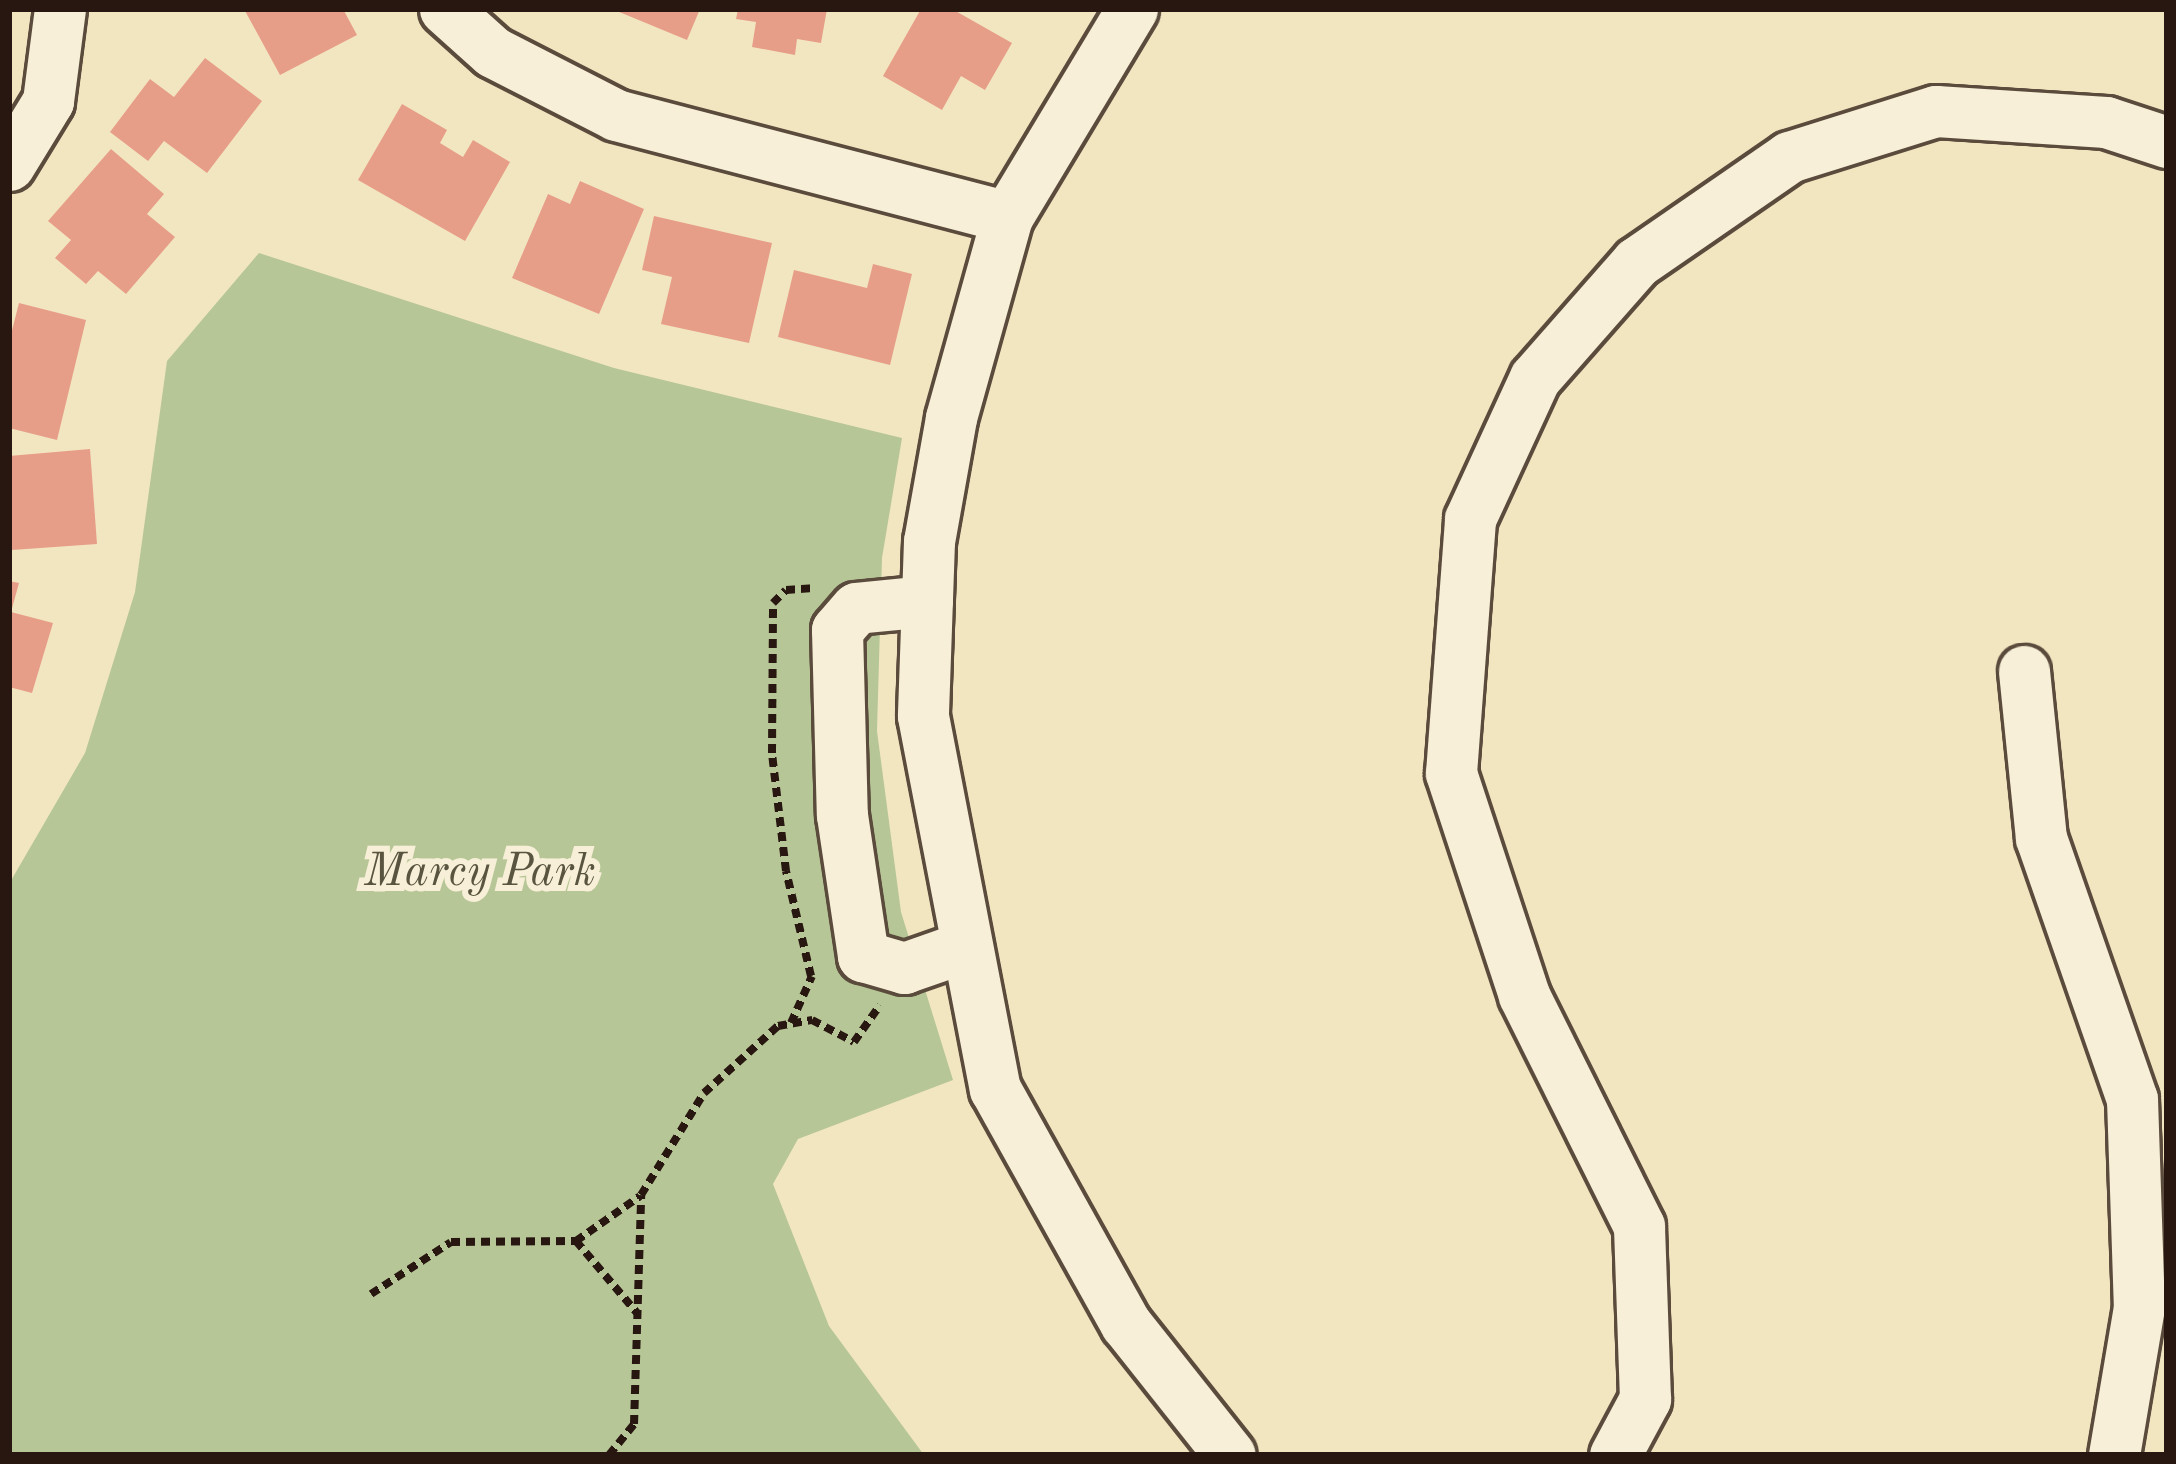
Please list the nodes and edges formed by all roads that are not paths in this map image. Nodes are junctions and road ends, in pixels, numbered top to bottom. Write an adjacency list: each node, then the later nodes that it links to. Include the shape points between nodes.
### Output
1 (60, 9): 5 (street, via 47,101)
2 (445, 9): 6 (street, via 493,52 616,115)
3 (1132, 9): 6 (street)
4 (2167, 142): 11 (street, via 2106,122 1936,111 1789,157 1637,262 1549,362 1470,520 1450,773 1524,995 1639,1226 1645,1399)
5 (9, 165)
6 (1007, 218): 7 (street, via 951,418)
7 (927, 602): 9 (street, via 922,716); 9 (street, via 856,608 837,630 842,815 863,956 904,968)
8 (2024, 671): 12 (street, via 2041,838 2132,1099 2139,1306)
9 (964, 947): 10 (street, via 995,1089 1126,1324)
10 (1230, 1455)
11 (1615, 1455)
12 (2114, 1455)

